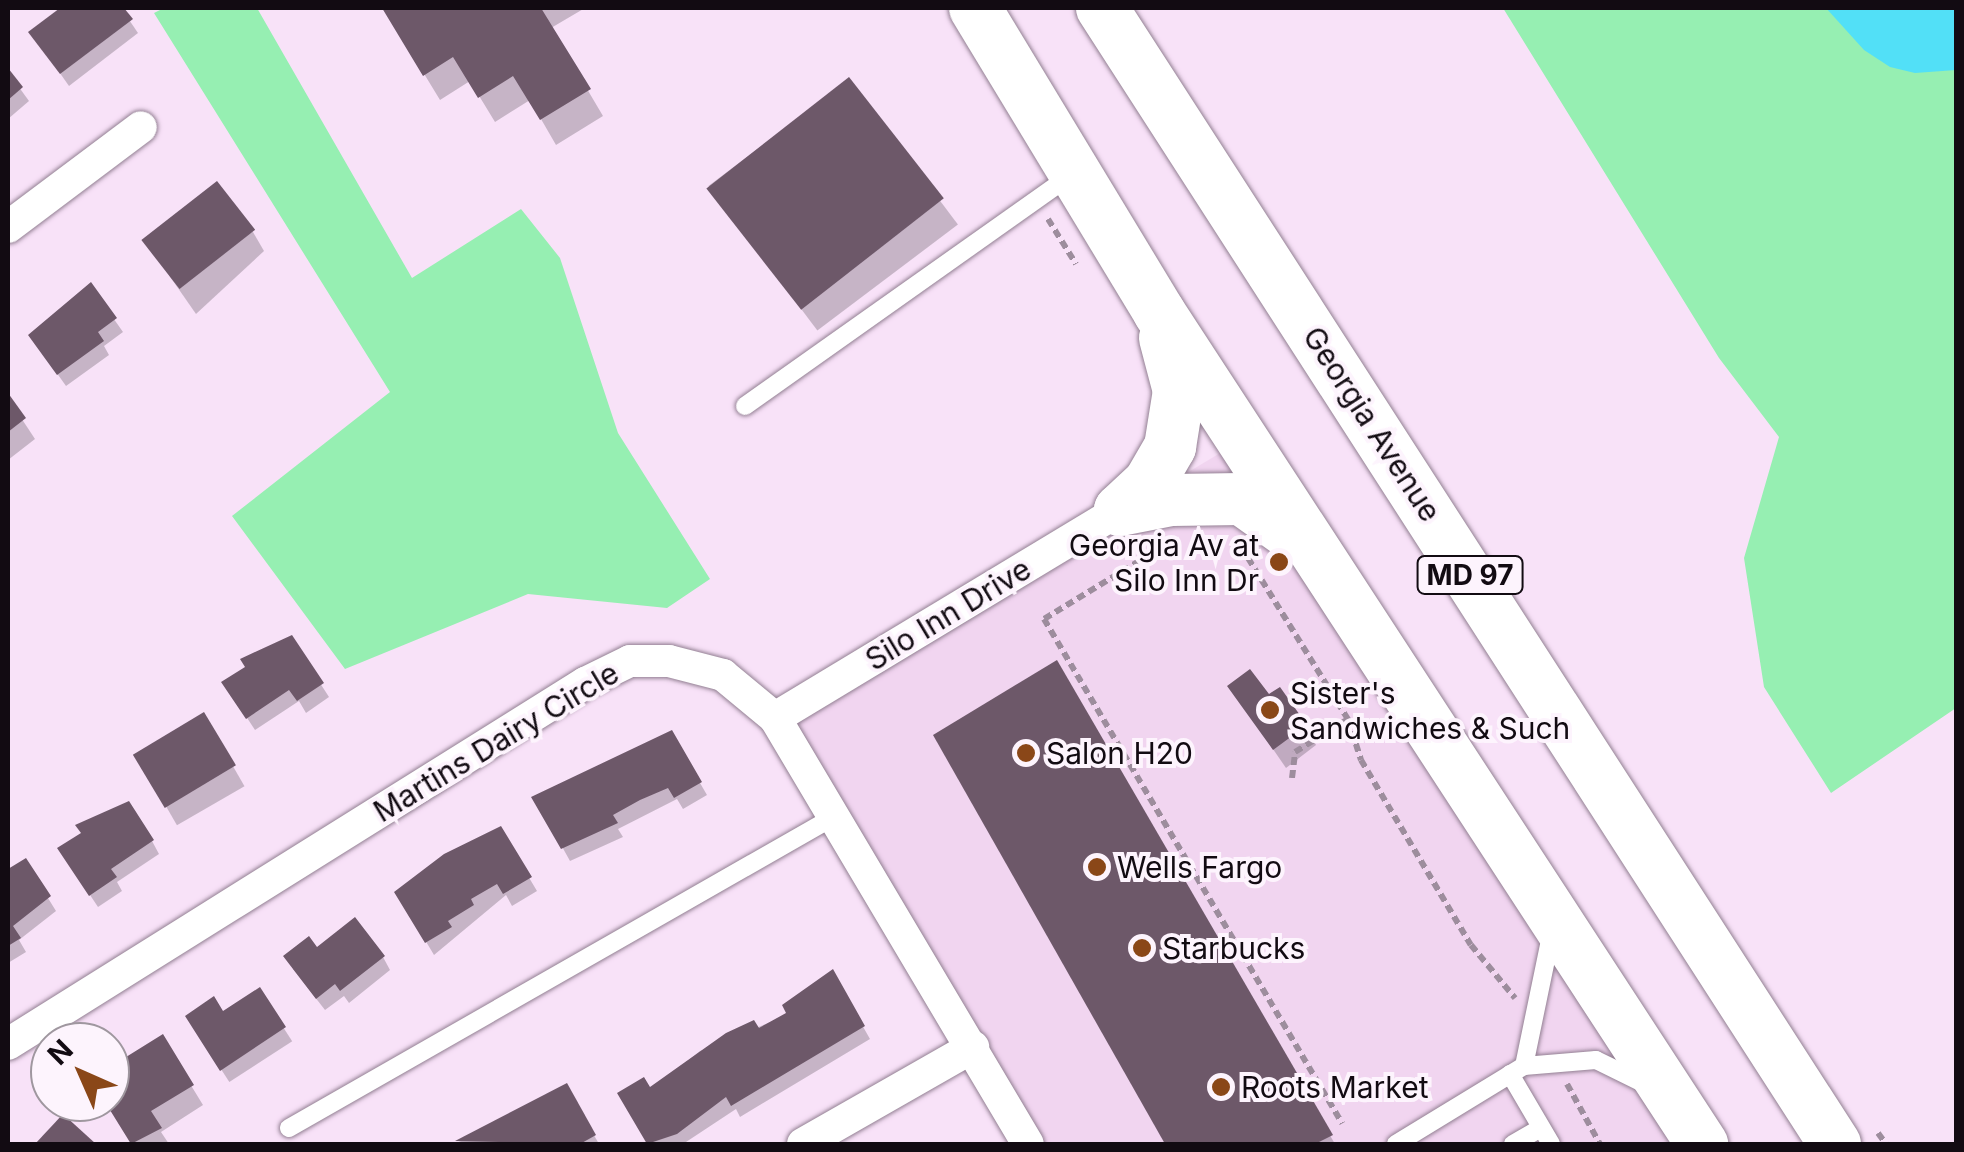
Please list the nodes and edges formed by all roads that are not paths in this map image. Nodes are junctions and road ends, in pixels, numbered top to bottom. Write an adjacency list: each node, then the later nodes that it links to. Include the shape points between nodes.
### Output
1 (976, 8): 4 (main road)
2 (1102, 8): 24 (main road, Georgia Avenue / MD 97)
3 (141, 127): 5 (street)
4 (1077, 171): 6 (main road); 7 (lane)
5 (8, 227)
6 (1159, 312): 8 (main road, via 1180,391 1170,447 1149,483); 9 (main road)
7 (746, 406)
8 (1120, 510): 9 (main road, via 1242,499 1280,522); 10 (street, Silo Inn Drive)
9 (1328, 573): 12 (main road)
10 (776, 718): 11 (street, Martins Dairy Circle); 13 (street, Martins Dairy Circle, via 723,675 669,661 630,662 584,683)
11 (834, 816): 14 (street, Martins Dairy Circle); 16 (lane)
12 (1550, 910): 15 (lane, via 1550,959); 18 (main road)
13 (8, 1044)
14 (973, 1047): 19 (street); 20 (street, Martins Dairy Circle)
15 (1518, 1070): 17 (lane); 18 (lane, via 1596,1060 1624,1069); 21 (lane)
16 (289, 1128)
17 (1541, 1128): 22 (lane); 23 (lane)
18 (1694, 1132)
19 (803, 1144)
20 (1028, 1144)
21 (1396, 1144)
22 (1512, 1144)
23 (1551, 1144)
24 (1835, 1144)

